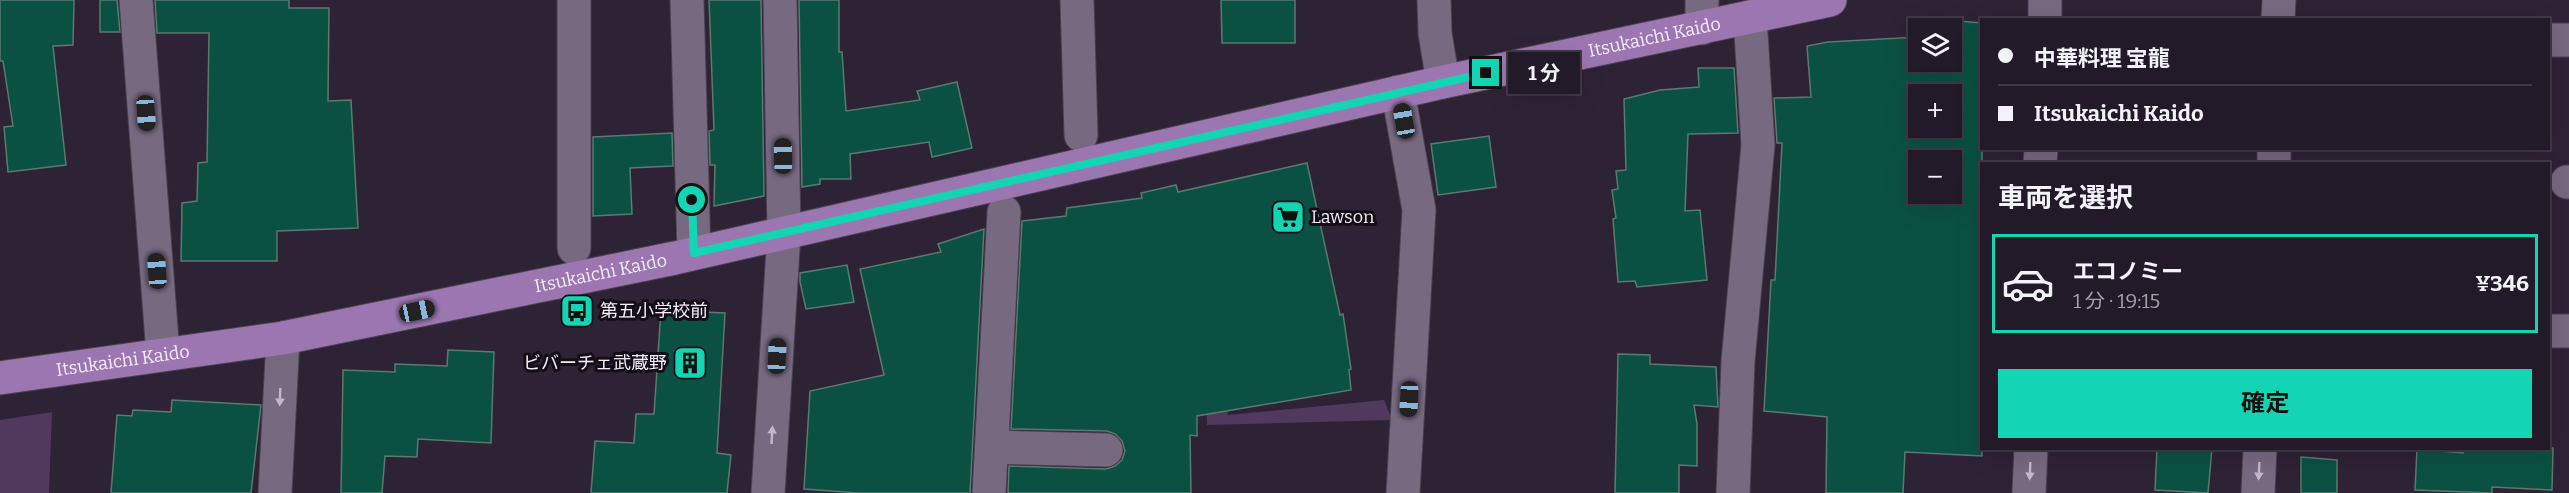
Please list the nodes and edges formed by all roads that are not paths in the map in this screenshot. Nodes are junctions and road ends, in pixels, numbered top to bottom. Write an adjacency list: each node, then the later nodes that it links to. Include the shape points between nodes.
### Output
1 (136, 0): 26 (street)
2 (574, 0): 21 (street)
3 (687, 0): 22 (street)
4 (780, 0): 20 (street)
5 (1077, 0): 18 (street)
6 (1434, 0): 16 (street)
7 (1830, 0): 11 (main road, Itsukaichi Kaido)
8 (2045, 0): 12 (street)
9 (2279, 0): 13 (street)
10 (1702, 14): 11 (main road, Itsukaichi Kaido); 16 (main road, Itsukaichi Kaido)
11 (1750, 17): 36 (street, via 1758,145 1738,361)
12 (2044, 18)
13 (2278, 18)
14 (2550, 40): 15 (street)
15 (2569, 40)
16 (1443, 82): 17 (main road, Itsukaichi Kaido)
17 (1398, 92): 20 (main road, Itsukaichi Kaido); 35 (street, via 1419,210)
18 (1081, 135)
19 (1005, 212): 28 (street)
20 (784, 233): 22 (main road, Itsukaichi Kaido); 33 (street, one-way to 20)
21 (574, 248)
22 (694, 253): 25 (main road, Itsukaichi Kaido)
23 (2550, 331): 24 (street)
24 (2569, 331)
25 (283, 338): 26 (main road, Itsukaichi Kaido); 32 (street, one-way to 32)
26 (163, 354): 27 (main road, Itsukaichi Kaido)
27 (0, 378)
28 (992, 447): 29 (street); 34 (street)
29 (1106, 450)
30 (2031, 450): 37 (street, one-way to 37)
31 (2260, 450): 38 (street, one-way to 38)
32 (275, 493)
33 (768, 493)
34 (989, 493)
35 (1403, 493)
36 (1733, 493)
37 (2029, 493)
38 (2258, 493)

